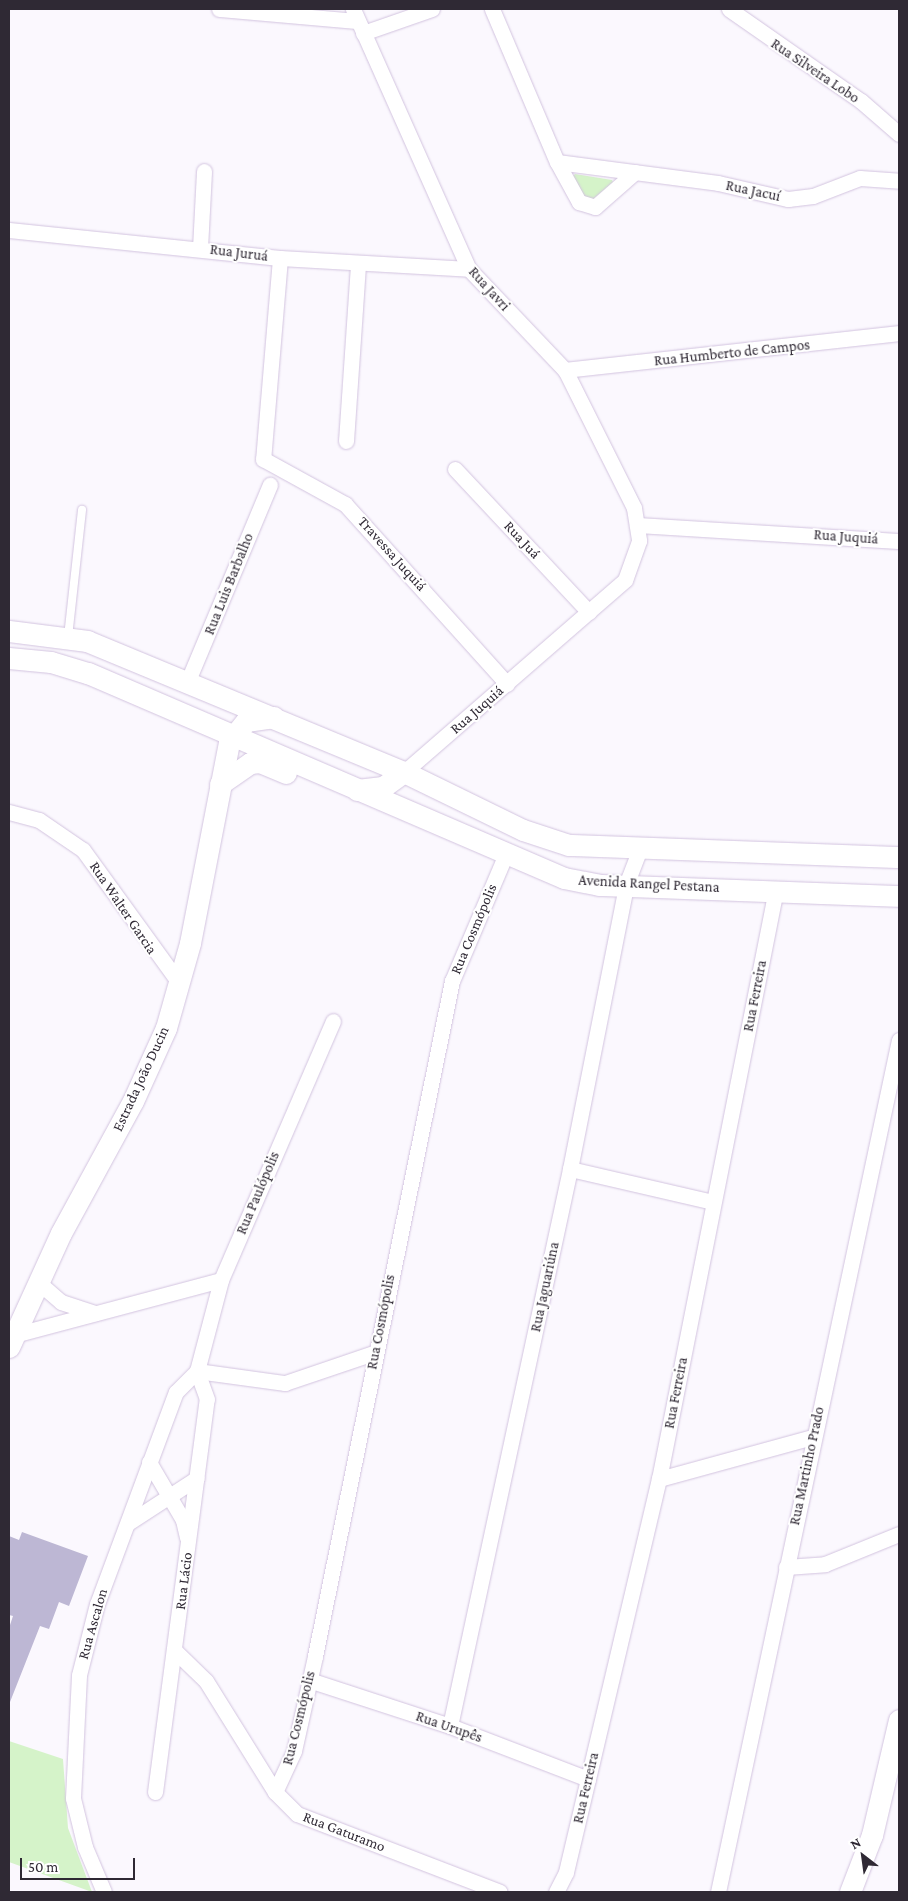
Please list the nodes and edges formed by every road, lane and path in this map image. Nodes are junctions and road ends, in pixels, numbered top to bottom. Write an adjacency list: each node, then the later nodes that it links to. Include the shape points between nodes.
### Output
1 (218, 9): 5 (street)
2 (432, 9): 5 (street)
3 (492, 9): 7 (street)
4 (729, 9): 6 (street, Rua Silveira Lobo, via 861,101)
5 (357, 21): 15 (street, Rua Javri)
6 (899, 134)
7 (557, 162): 9 (street, Rua Jacuí); 9 (street, via 575,198 589,208)
8 (204, 171): 12 (street)
9 (635, 172): 10 (street, Rua Jacuí, via 788,199 813,196 860,178)
10 (899, 180)
11 (9, 230): 12 (street, Rua Juruá)
12 (200, 248): 13 (street, Rua Juruá)
13 (280, 258): 14 (street, Rua Juruá); 29 (street, Travessa Juquiá, via 262,449 270,466 345,504)
14 (358, 263): 15 (street, Rua Juruá); 18 (street)
15 (469, 269): 17 (street, Rua Javri)
16 (899, 333): 17 (street, Rua Humberto de Campos)
17 (565, 370): 22 (street, Rua Javri, via 634,508)
18 (346, 441)
19 (455, 469): 24 (street, Rua Juá)
20 (270, 485): 28 (street, Rua Luis Barbalho)
21 (82, 510): 26 (lane)
22 (637, 525): 23 (street, Rua Juquiá); 24 (street, Rua Juquiá, via 639,541 633,567 625,580)
23 (899, 541)
24 (589, 612): 29 (street, Rua Juquiá)
25 (9, 631): 26 (main road)
26 (68, 637): 28 (main road)
27 (9, 658): 31 (main road, via 71,666)
28 (187, 683): 30 (main road)
29 (507, 684): 32 (street, Rua Juquiá)
30 (274, 718): 31 (main road, via 252,718); 32 (main road)
31 (233, 734): 33 (main road, Estrada João Ducin); 34 (main road)
32 (404, 772): 34 (main road, via 383,787); 36 (main road, via 546,839 569,845)
33 (220, 784): 34 (main road, via 238,768 260,762 310,784); 42 (main road, Estrada João Ducin)
34 (357, 790): 37 (main road, Avenida Rangel Pestana)
35 (9, 812): 42 (street, Rua Walter Garcia, via 39,820 83,850)
36 (640, 849): 38 (main road); 39 (street, Rua Jaguariúna)
37 (506, 856): 39 (main road, Avenida Rangel Pestana, via 581,883); 51 (street, Rua Cosmópolis, via 452,982)
38 (899, 857)
39 (626, 885): 40 (main road, Avenida Rangel Pestana); 45 (street, Rua Jaguariúna)
40 (776, 889): 41 (main road, Avenida Rangel Pestana); 46 (street, Rua Ferreira)
41 (899, 896)
42 (180, 984): 48 (main road, Estrada João Ducin, via 143,1082)
43 (333, 1021): 47 (street, Rua Paulópolis)
44 (899, 1040): 53 (street, Rua Martinho Prado)
45 (570, 1168): 46 (street); 64 (street, Rua Jaguariúna)
46 (713, 1202): 56 (street, Rua Ferreira)
47 (221, 1280): 49 (street); 52 (street, Rua Paulópolis)
48 (38, 1282): 49 (street, via 61,1302); 50 (main road, Estrada João Ducin)
49 (95, 1313): 50 (street)
50 (11, 1341)
51 (373, 1353): 52 (street, via 285,1383); 63 (street, Rua Cosmópolis, via 370,1386)
52 (197, 1371): 54 (street, Rua Ascalon, via 176,1392); 55 (street, Rua Lácio, via 207,1399)
53 (813, 1436): 56 (street); 61 (street, Rua Martinho Prado)
54 (149, 1462): 57 (street); 58 (street, Rua Ascalon)
55 (197, 1478): 57 (street); 60 (street, Rua Lácio)
56 (659, 1479): 66 (street, Rua Ferreira)
57 (166, 1496): 58 (street); 60 (street, via 182,1520)
58 (127, 1524): 69 (street, Rua Ascalon, via 86,1640 73,1733 78,1824)
59 (899, 1534): 61 (street, via 825,1564)
60 (188, 1544): 62 (street, Rua Lácio)
61 (786, 1568): 72 (street, Rua Martinho Prado)
62 (175, 1651): 67 (street, Rua Lácio, via 167,1682); 68 (street, Rua Gaturamo, via 206,1681)
63 (309, 1680): 64 (street, Rua Urupês); 68 (street, Rua Cosmópolis, via 294,1751)
64 (450, 1726): 66 (street, Rua Urupês)
65 (898, 1729): 73 (main road, via 872,1835)
66 (588, 1779): 71 (street, Rua Ferreira, via 566,1872)
67 (156, 1792)
68 (275, 1792): 70 (street, Rua Gaturamo, via 297,1814)
69 (104, 1892)
70 (500, 1892)
71 (556, 1892)
72 (718, 1892)
73 (850, 1892)

